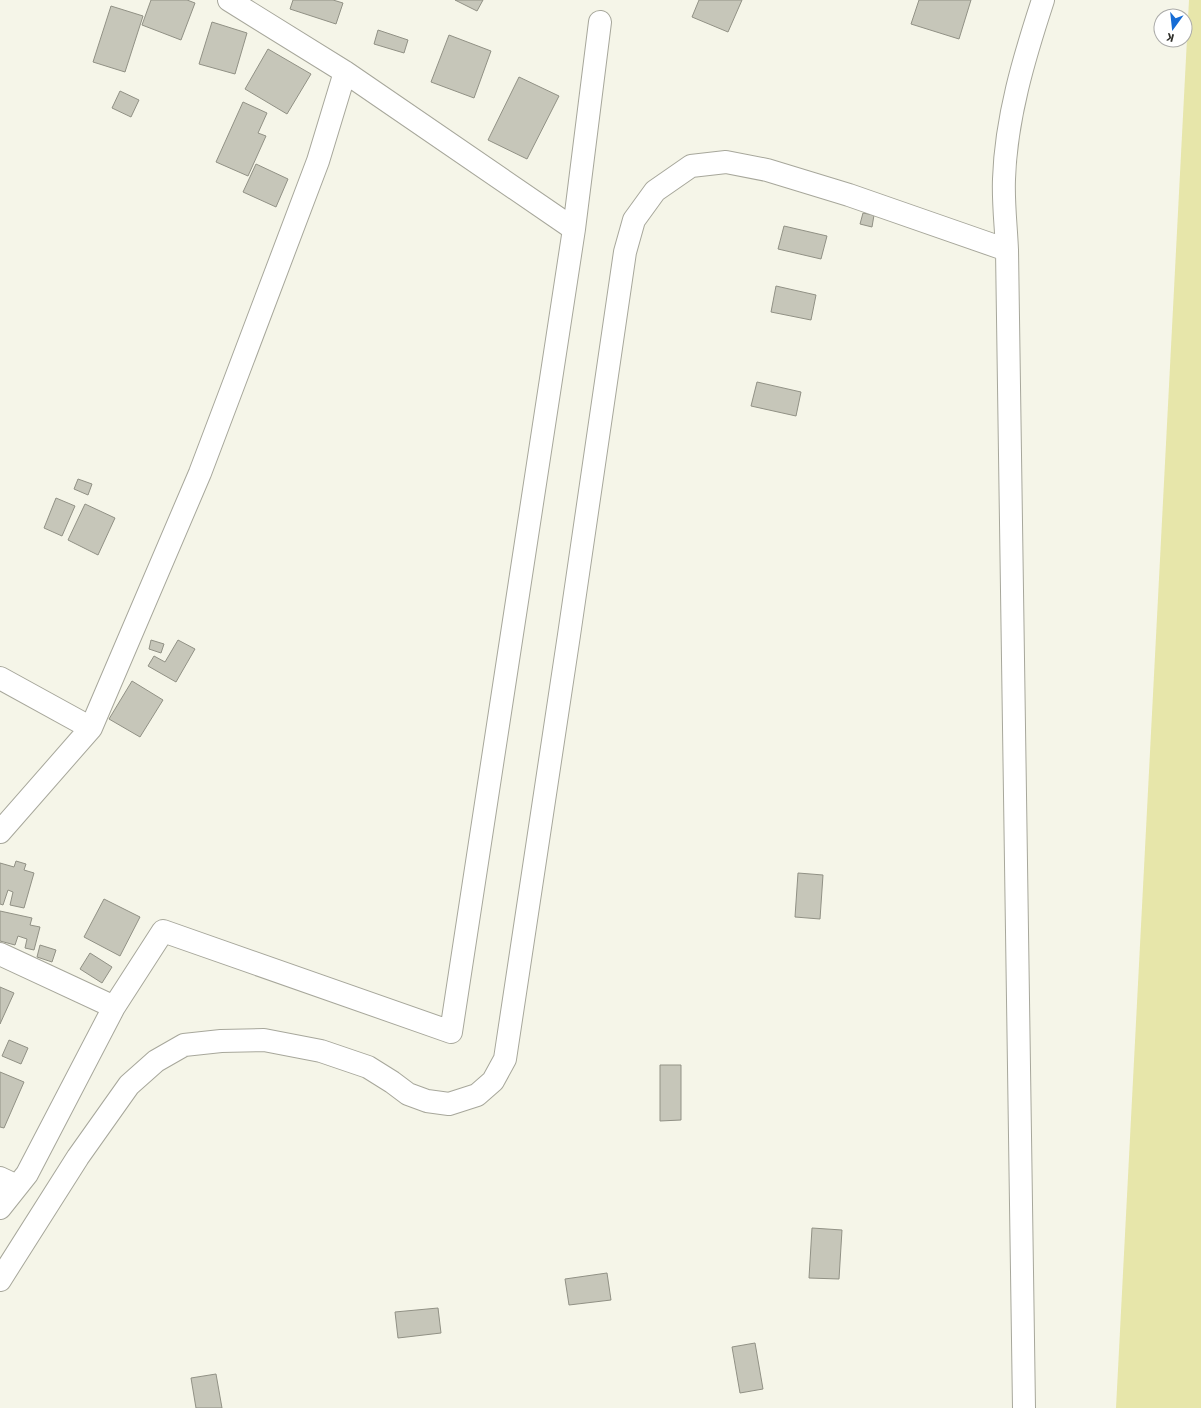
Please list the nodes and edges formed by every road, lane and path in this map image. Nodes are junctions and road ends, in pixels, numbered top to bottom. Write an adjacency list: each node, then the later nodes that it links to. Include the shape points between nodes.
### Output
1 (229, 0): 4 (street)
2 (1043, 0): 6 (street, via 1029,41 1012,113 1004,180)
3 (600, 22): 5 (street)
4 (345, 72): 5 (street); 8 (street, via 318,161 200,473)
5 (574, 229): 11 (street, via 451,1032 163,931)
6 (1007, 250): 14 (street, via 849,195 767,170 726,162 691,166 655,191 634,220 625,252 505,1058 493,1081 478,1095 449,1104 428,1101 408,1094 368,1067 321,1051 264,1040 184,1045 156,1061 128,1085 78,1157); 15 (street)
7 (0, 678): 8 (street)
8 (91, 728): 9 (street)
9 (0, 832)
10 (0, 954): 11 (street)
11 (114, 1007): 12 (street, via 27,1174)
12 (9, 1182): 13 (street)
13 (0, 1208)
14 (0, 1280)
15 (1024, 1408)

